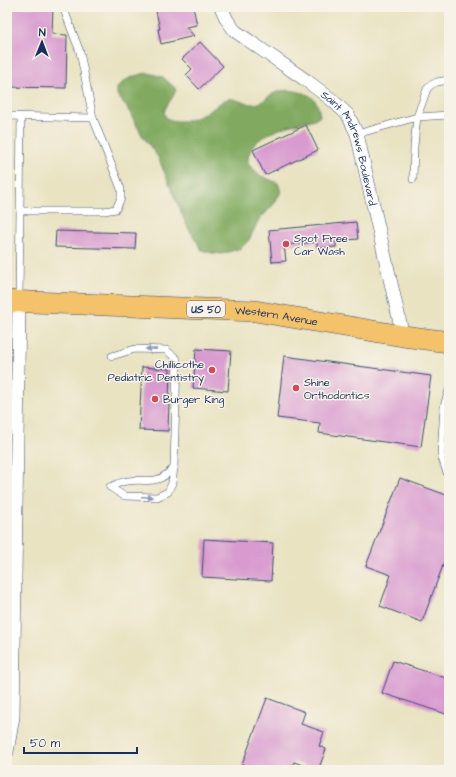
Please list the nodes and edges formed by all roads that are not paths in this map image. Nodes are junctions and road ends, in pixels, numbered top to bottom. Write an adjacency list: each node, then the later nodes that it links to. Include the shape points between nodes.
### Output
1 (63, 7): 8 (lane, via 80,52)
2 (220, 7): 9 (street, Saint Andrews Boulevard, via 235,31 332,100 348,115)
3 (449, 80): 7 (lane, via 437,82 427,89)
4 (449, 115): 7 (lane)
5 (7, 116): 6 (lane)
6 (21, 117): 8 (lane); 11 (lane)
7 (416, 117): 9 (lane); 10 (lane)
8 (93, 118): 11 (lane, via 121,189 121,198 116,208 104,211)
9 (357, 134): 13 (street, Saint Andrews Boulevard)
10 (413, 179)
11 (20, 211): 12 (lane)
12 (13, 301): 13 (main road, Western Avenue / US 50, via 255,311); 19 (street)
13 (403, 336): 14 (main road, Western Avenue / US 50)
14 (449, 342)
15 (112, 356): 17 (lane, one-way to 15, via 177,359 166,350 135,349)
16 (449, 390): 18 (lane, via 444,406 441,455)
17 (174, 468): 17 (lane, one-way to 17, via 156,481 126,481 110,487 124,496 158,498 168,492)
18 (449, 475)
19 (11, 588): 20 (street, via 13,717)
20 (7, 752)

